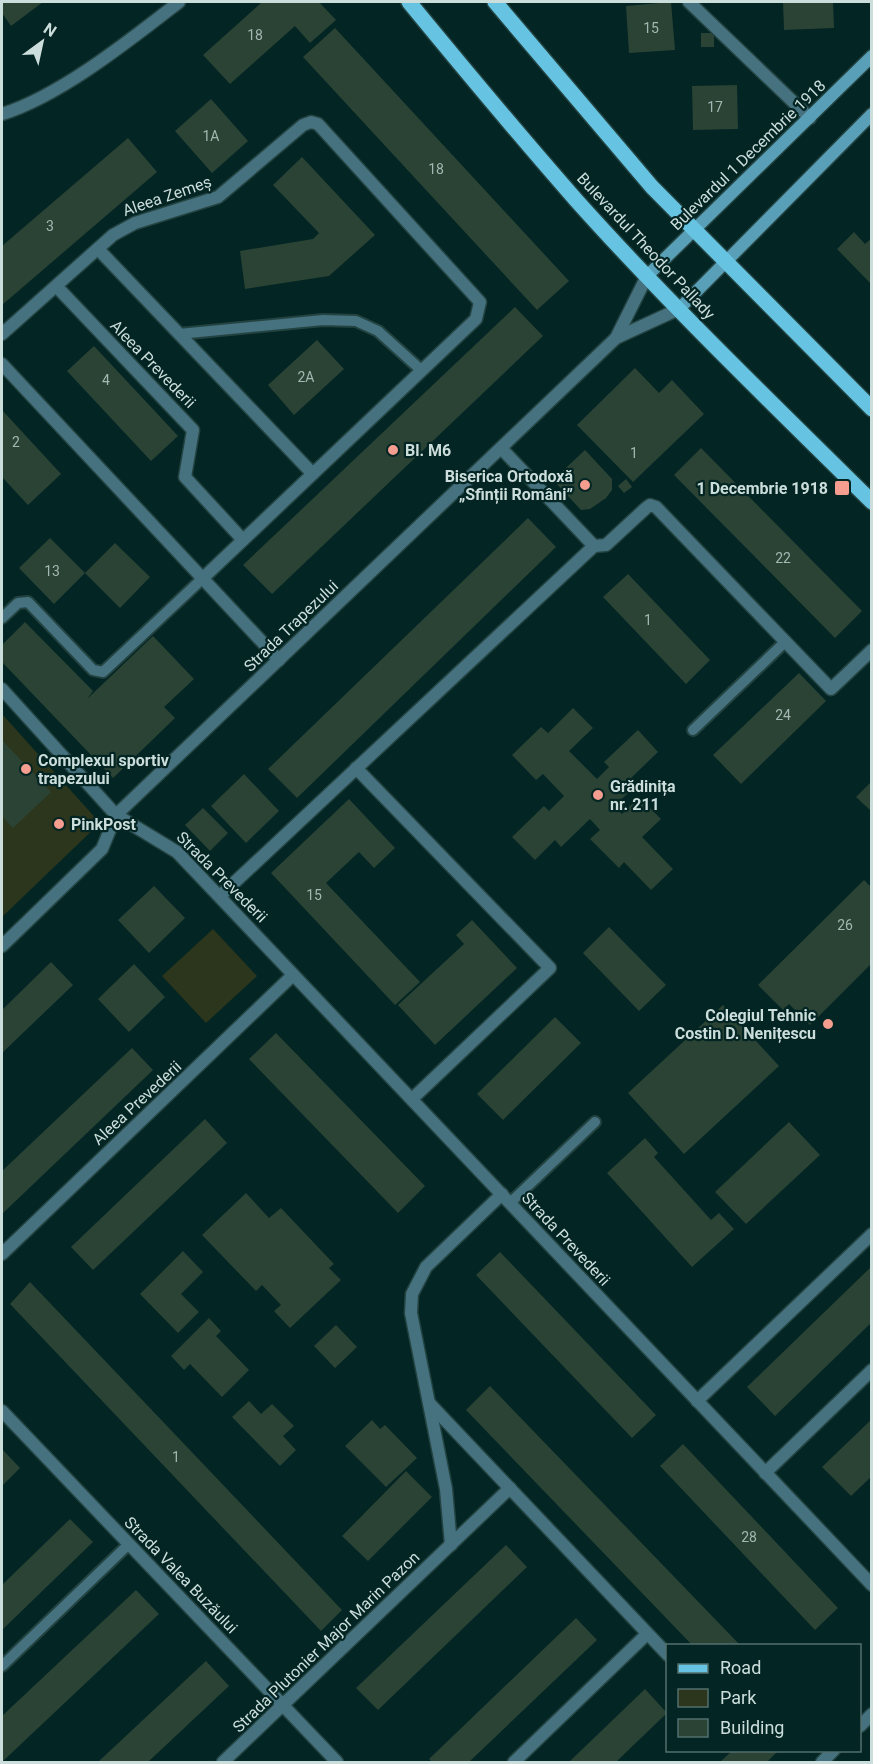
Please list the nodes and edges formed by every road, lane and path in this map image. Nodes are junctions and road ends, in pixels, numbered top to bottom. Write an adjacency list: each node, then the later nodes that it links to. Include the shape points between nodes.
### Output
1 (179, 2): 6 (street, via 56,89)
2 (409, 2): 12 (main road, Bulevardul Theodor Pallady, via 504,117)
3 (495, 2): 9 (main road)
4 (689, 2): 8 (street)
5 (872, 56): 8 (main road, Bulevardul 1 Decembrie 1918)
6 (2, 114)
7 (872, 114): 11 (main road)
8 (810, 118): 9 (main road, Bulevardul 1 Decembrie 1918)
9 (693, 231): 11 (main road); 12 (main road, Bulevardul 1 Decembrie 1918)
10 (98, 249): 13 (street, Aleea Zemeș); 16 (street); 19 (street, Aleea Zemeș, via 124,227 218,197 303,125 318,124 480,302 476,319)
11 (726, 264): 14 (main road); 20 (main road)
12 (647, 276): 14 (main road, Bulevardul Theodor Pallady); 17 (street, Strada Trapezului)
13 (57, 287): 15 (street, Aleea Zemeș); 24 (street, Aleea Prevederii, via 193,430 185,477)
14 (679, 309): 17 (street, Strada Trapezului); 23 (main road, Bulevardul Theodor Pallady)
15 (2, 334)
16 (179, 334): 19 (lane, via 323,320 356,321 378,332); 22 (street)
17 (616, 338): 21 (street, Strada Trapezului)
18 (2, 364): 26 (street)
19 (422, 370): 22 (street)
20 (872, 409)
21 (501, 448): 25 (street); 30 (street, Strada Trapezului)
22 (312, 473): 24 (street)
23 (872, 502)
24 (243, 540): 26 (street)
25 (594, 546): 28 (street, via 606,545 646,508 656,507); 33 (street)
26 (202, 579): 27 (lane, via 103,672 93,670 28,602 18,603); 30 (street)
27 (2, 618)
28 (785, 642): 29 (street, via 831,689); 32 (lane)
29 (872, 650)
30 (279, 660): 34 (street, Strada Trapezului)
31 (2, 689): 34 (street, Strada Prevederii)
32 (693, 730)
33 (356, 768): 35 (street); 38 (street, via 550,968)
34 (116, 815): 35 (street, Strada Prevederii, via 170,846); 36 (street, Strada Trapezului, via 102,849)
35 (220, 896): 37 (street, Strada Prevederii)
36 (2, 946)
37 (293, 975): 38 (street, Strada Prevederii); 42 (street, Aleea Prevederii)
38 (412, 1099): 40 (street, Strada Prevederii)
39 (595, 1122): 40 (lane)
40 (506, 1198): 44 (street, Strada Prevederii); 45 (street, via 426,1267 415,1288 411,1313)
41 (872, 1234): 44 (street)
42 (2, 1254)
43 (872, 1370): 47 (street)
44 (697, 1401): 47 (street, Strada Prevederii)
45 (428, 1402): 48 (street); 50 (street, via 446,1489)
46 (2, 1411): 49 (street, Strada Valea Buzăului)
47 (765, 1473): 51 (street, Strada Prevederii)
48 (510, 1488): 50 (street, Strada Plutonier Major Marin Pazon); 52 (street)
49 (129, 1544): 54 (lane); 55 (street, Strada Valea Buzăului)
50 (451, 1545): 55 (street, Strada Plutonier Major Marin Pazon)
51 (872, 1585)
52 (647, 1634): 53 (street); 60 (street)
53 (666, 1653)
54 (2, 1666)
55 (282, 1706): 58 (street, Strada Plutonier Major Marin Pazon); 59 (street, Strada Valea Buzăului)
56 (872, 1714): 57 (street)
57 (861, 1725)
58 (223, 1762)
59 (337, 1762)
60 (514, 1762)

